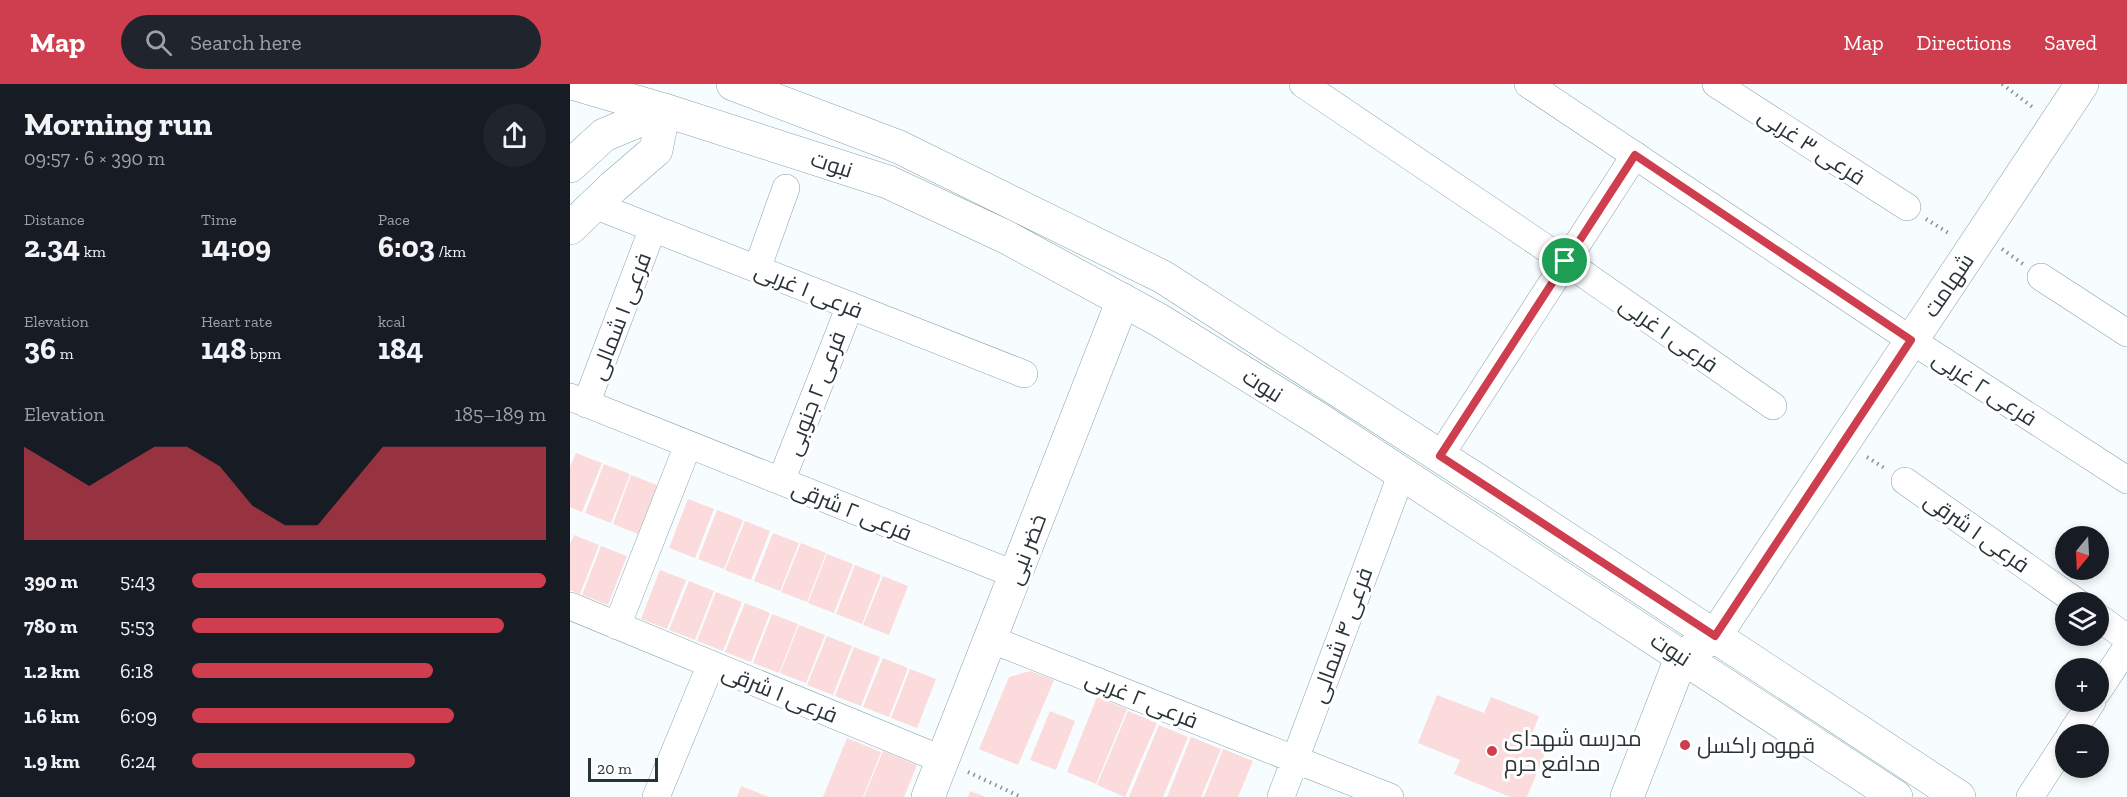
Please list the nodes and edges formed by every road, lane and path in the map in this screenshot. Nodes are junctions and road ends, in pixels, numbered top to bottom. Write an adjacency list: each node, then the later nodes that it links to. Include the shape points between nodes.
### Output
1 (575, 84): 8 (main road, نبوت)
2 (733, 84): 30 (main road, نبوت, via 899,147 1163,277)
3 (1303, 84): 18 (street)
4 (1528, 84): 10 (street)
5 (1716, 84): 14 (street, فرعی ۳ غربی)
6 (2002, 84): 9 (path)
7 (2082, 84): 9 (main road, شهامت)
8 (664, 110): 11 (main road, via 604,135); 13 (main road, via 656,150); 21 (main road, نبوت, via 888,182 1006,237)
9 (2055, 124): 17 (main road, شهامت)
10 (1635, 155): 18 (street); 24 (street)
11 (570, 166)
12 (786, 188): 19 (street)
13 (594, 205): 15 (main road); 16 (street, فرعی ۱ غربی)
14 (1907, 207): 17 (path)
15 (570, 228)
16 (653, 228): 19 (street, فرعی ۱ غربی); 26 (street, فرعی ۱‍ شمالی)
17 (1977, 241): 20 (path); 24 (main road, شهامت)
18 (1565, 261): 27 (street, فرعی ۱ غربی); 30 (street)
19 (757, 269): 22 (street, فرعی ۱ غربی)
20 (2041, 277): 23 (street)
21 (1123, 300): 31 (main road, نبوت); 35 (main road, خضر نبی)
22 (850, 306): 25 (street, فرعی ۱ غربی); 33 (street, فرعی ۲ جنوبی)
23 (2127, 333)
24 (1911, 340): 28 (main road, شهامت); 32 (street, فرعی ۲ غربی)
25 (1024, 375)
26 (578, 401): 29 (street)
27 (1773, 406)
28 (1844, 442): 34 (path); 40 (main road, شهامت)
29 (688, 445): 33 (street, فرعی ۲ شرقی); 39 (street)
30 (1440, 456): 40 (main road, نبوت)
31 (1402, 473): 44 (main road, نبوت); 49 (street, فرعی ۴ شمالی)
32 (2127, 480)
33 (781, 481): 35 (street, فرعی ۲ شرقی)
34 (1905, 481): 36 (street, فرعی ۱ شرقی)
35 (1016, 575): 42 (main road, خضر نبی)
36 (2062, 592)
37 (570, 606): 39 (street)
38 (2109, 625): 41 (street)
39 (617, 626): 45 (street, فرعی ۱ شرقی)
40 (1715, 636): 44 (main road); 57 (main road, نبوت)
41 (2127, 638)
42 (990, 639): 48 (main road, خضر نبی); 49 (street, فرعی ۲ غربی)
43 (2127, 647): 46 (street)
44 (1682, 656): 55 (main road); 56 (main road, نبوت)
45 (711, 664): 48 (street, فرعی ۱ شرقی); 50 (street)
46 (2109, 674)
47 (2055, 759): 58 (street)
48 (943, 760): 51 (main road, خضر نبی); 52 (path)
49 (1295, 760): 53 (street, فرعی ۴ شمالی); 54 (street)
50 (656, 797)
51 (928, 797)
52 (1021, 797)
53 (1281, 797)
54 (1390, 797)
55 (1627, 797)
56 (1896, 797)
57 (1959, 797)
58 (2030, 797)

